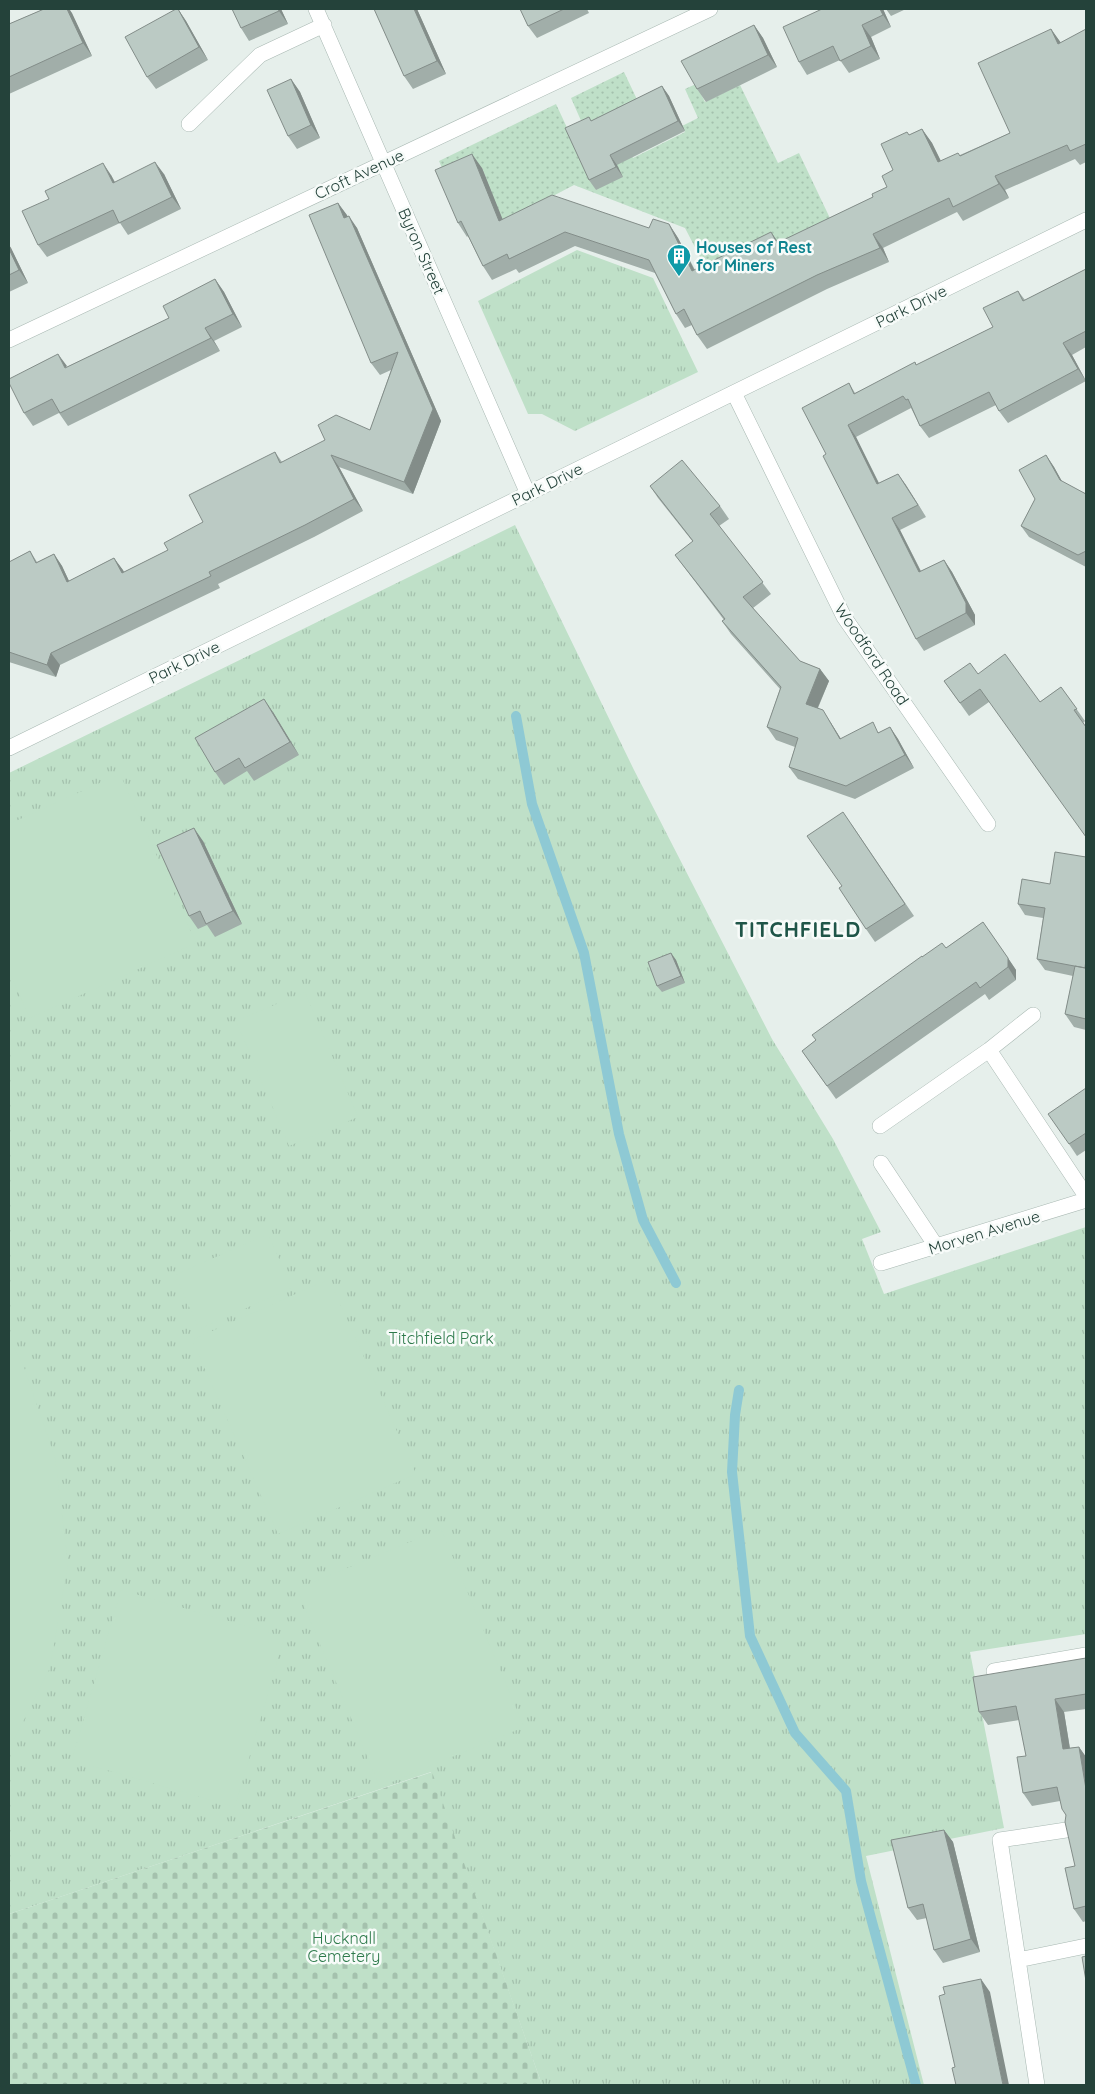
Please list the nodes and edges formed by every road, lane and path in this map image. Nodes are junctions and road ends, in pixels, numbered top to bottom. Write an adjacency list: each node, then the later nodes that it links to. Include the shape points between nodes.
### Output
1 (316, 9): 3 (street, Byron Street)
2 (710, 9): 5 (street, Croft Avenue)
3 (324, 25): 4 (street, via 260,54); 5 (street, Byron Street)
4 (189, 124)
5 (384, 163): 7 (street, Croft Avenue); 9 (street, Byron Street)
6 (1086, 220): 8 (street, Park Drive)
7 (9, 340)
8 (734, 393): 9 (street, Park Drive); 11 (street, Woodford Road, via 844,617)
9 (528, 494): 10 (street, Park Drive)
10 (9, 748)
11 (988, 824)
12 (1033, 1015): 13 (street)
13 (989, 1050): 14 (street); 16 (street)
14 (880, 1126)
15 (881, 1163): 18 (street)
16 (1086, 1196)
17 (1086, 1200): 18 (street, Morven Avenue)
18 (936, 1246): 19 (street, Morven Avenue)
19 (881, 1263)
20 (1086, 1655): 21 (street)
21 (994, 1671)
22 (1066, 1830): 24 (street, via 1000,1840)
23 (1086, 1946): 24 (street)
24 (1018, 1960): 25 (street)
25 (1037, 2085)

